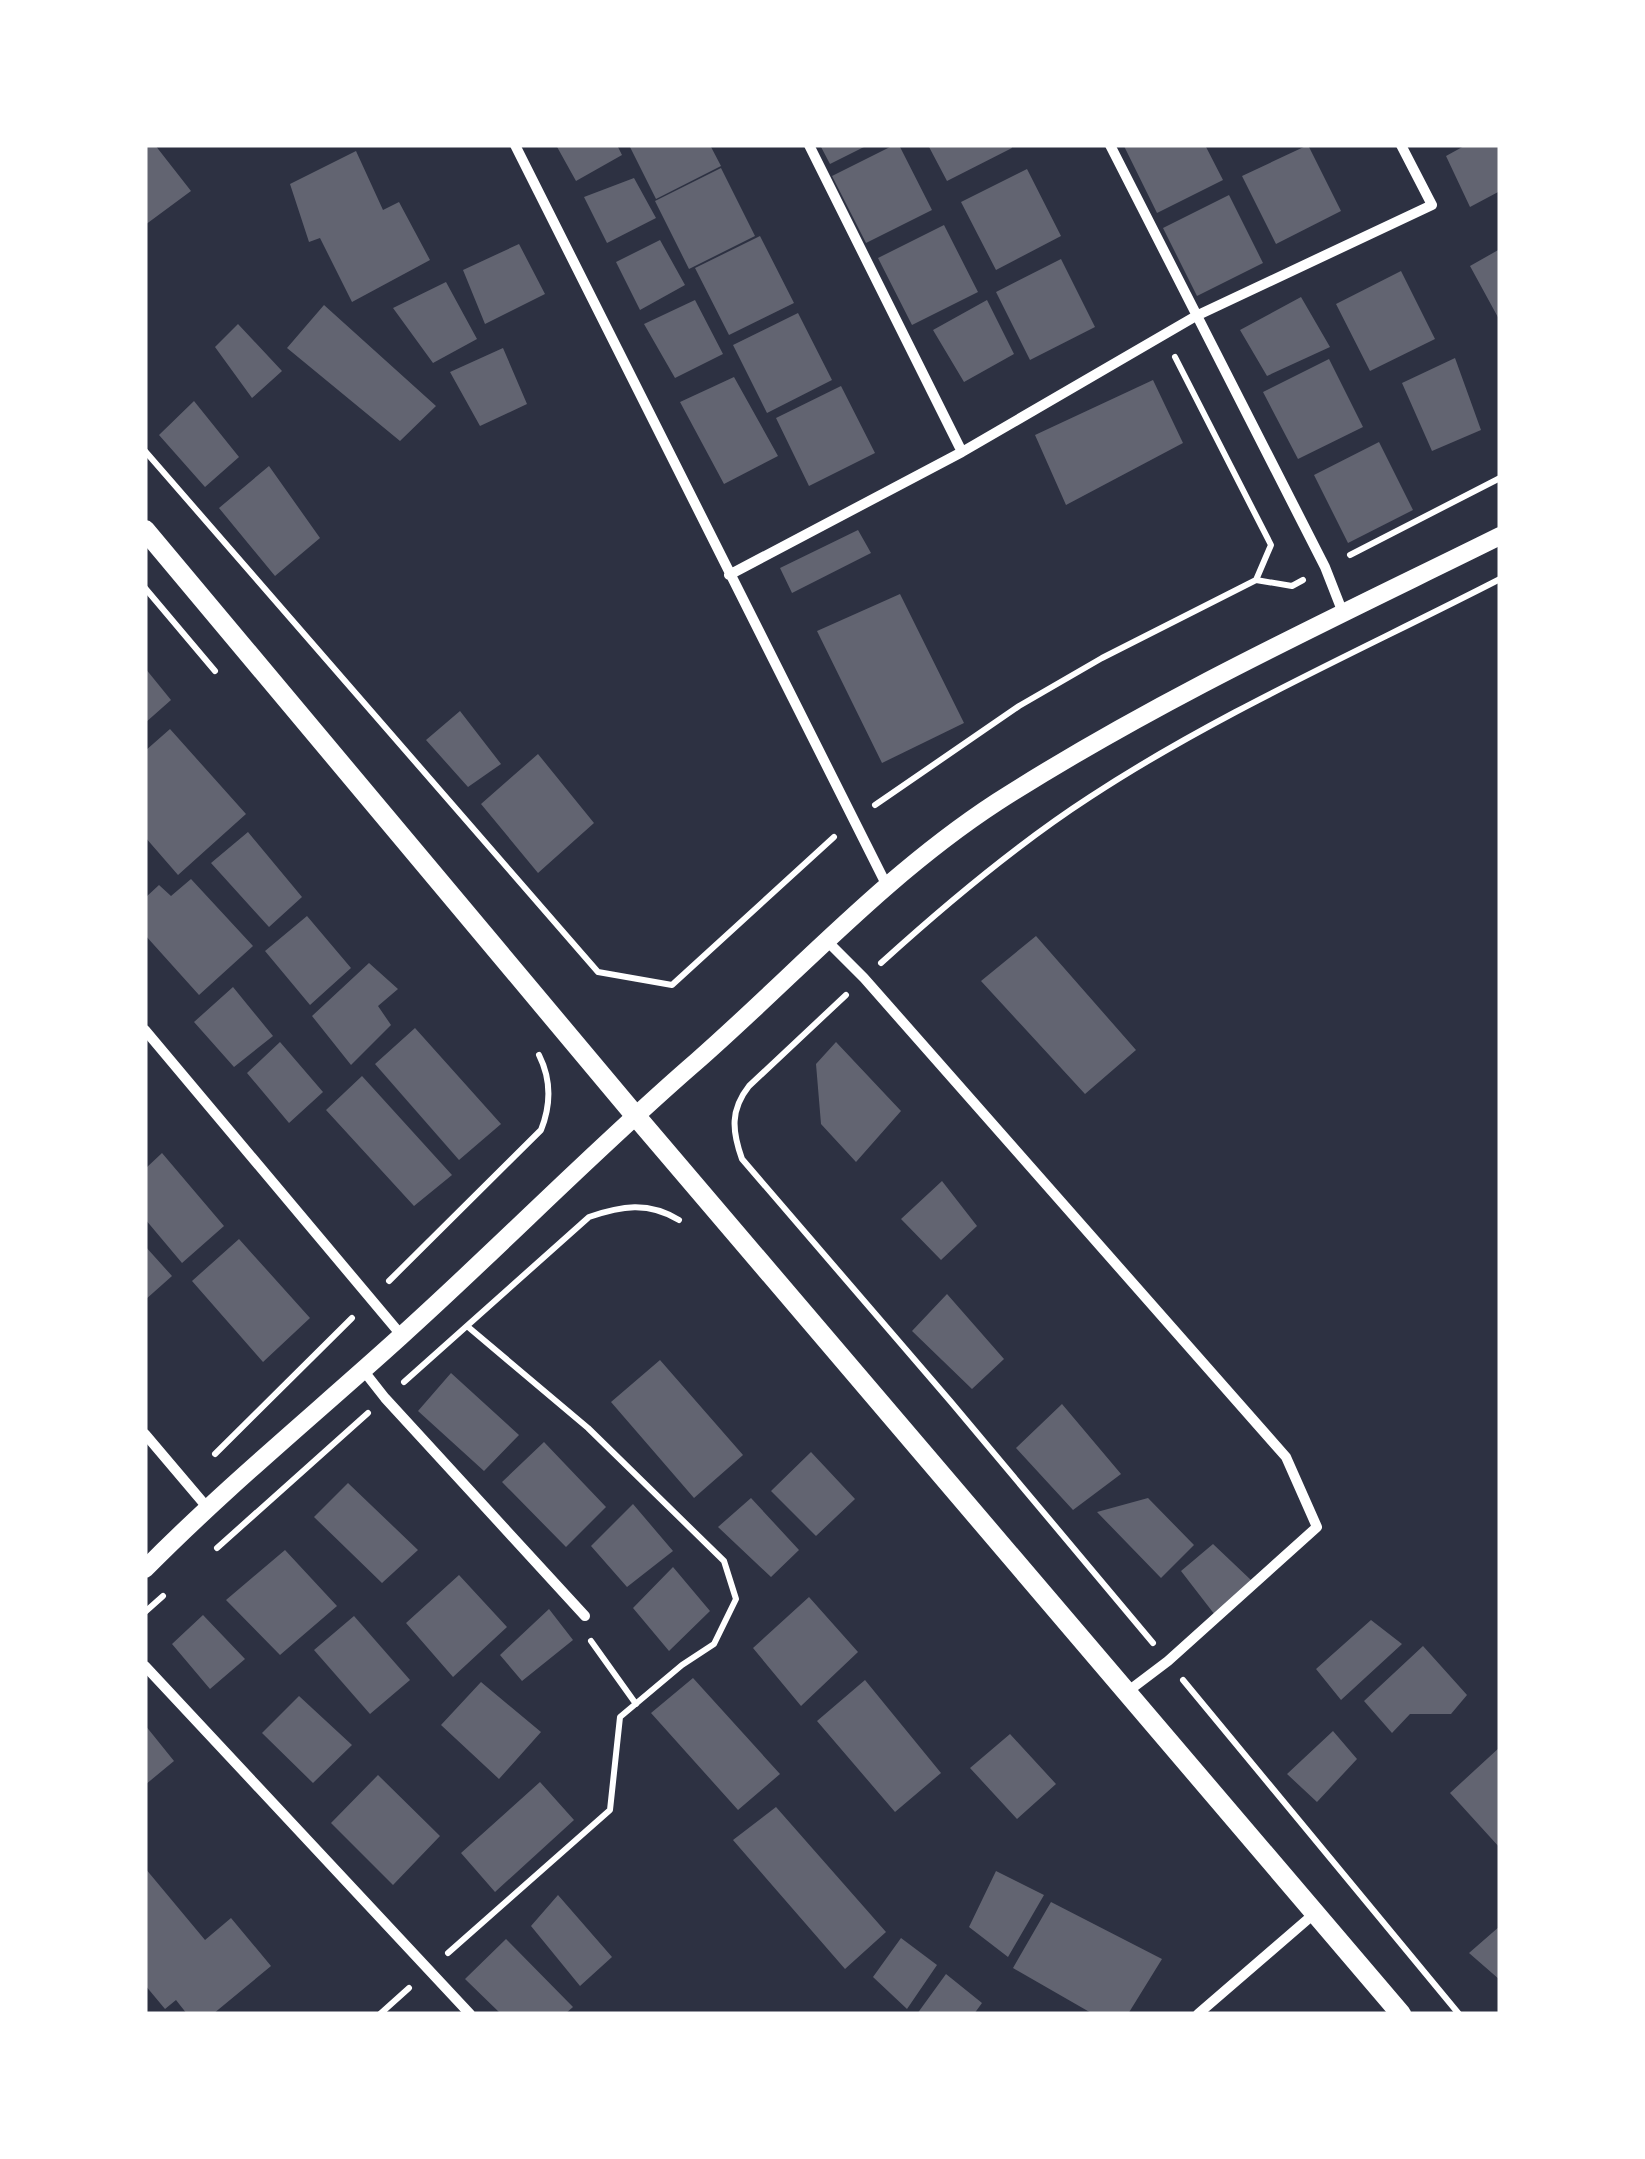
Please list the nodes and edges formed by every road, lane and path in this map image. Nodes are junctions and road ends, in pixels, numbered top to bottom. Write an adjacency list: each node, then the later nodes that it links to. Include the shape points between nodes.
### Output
1 (515, 145): 13 (street)
2 (809, 145): 8 (street)
3 (1110, 145): 5 (street)
4 (1401, 145): 5 (street, via 1432,205)
5 (1196, 316): 8 (street); 12 (street)
6 (1176, 358): 14 (path, via 1270,544)
7 (145, 451): 19 (path, via 598,972 672,985)
8 (962, 452): 13 (street)
9 (1500, 478): 12 (path)
10 (145, 530): 24 (main road)
11 (1500, 536): 16 (street)
12 (1325, 568): 14 (path, via 1292,586); 16 (street)
13 (729, 575): 20 (street)
14 (1256, 580): 18 (path, via 1019,706)
15 (145, 588): 17 (path)
16 (1344, 613): 20 (street, via 1141,715 994,804)
17 (220, 677)
18 (872, 807)
19 (815, 852)
20 (886, 884): 21 (street)
21 (826, 940): 24 (street); 41 (street, via 1286,1457 1316,1527)
22 (145, 1030): 29 (street)
23 (535, 1048): 26 (path, via 548,1091 540,1130)
24 (634, 1114): 29 (street); 41 (main road)
25 (682, 1222): 28 (path, via 645,1206 589,1217)
26 (393, 1276)
27 (343, 1326): 33 (path)
28 (466, 1326): 31 (path); 42 (path, via 588,1428 724,1561 736,1598 714,1644)
29 (402, 1336): 30 (street)
30 (362, 1370): 31 (street); 34 (street)
31 (385, 1398): 35 (path); 39 (street)
32 (145, 1434): 34 (street)
33 (210, 1460)
34 (206, 1506): 36 (street)
35 (206, 1558)
36 (145, 1569)
37 (176, 1584): 38 (path)
38 (145, 1612)
39 (585, 1616): 42 (path, via 589,1638)
40 (145, 1666): 44 (street)
41 (1127, 1692): 43 (main road)
42 (636, 1704): 44 (path, via 620,1717 610,1810)
43 (1315, 1913): 47 (street); 48 (main road)
44 (428, 1970): 45 (path); 46 (street)
45 (380, 2014)
46 (470, 2014)
47 (1198, 2014)
48 (1400, 2014)

